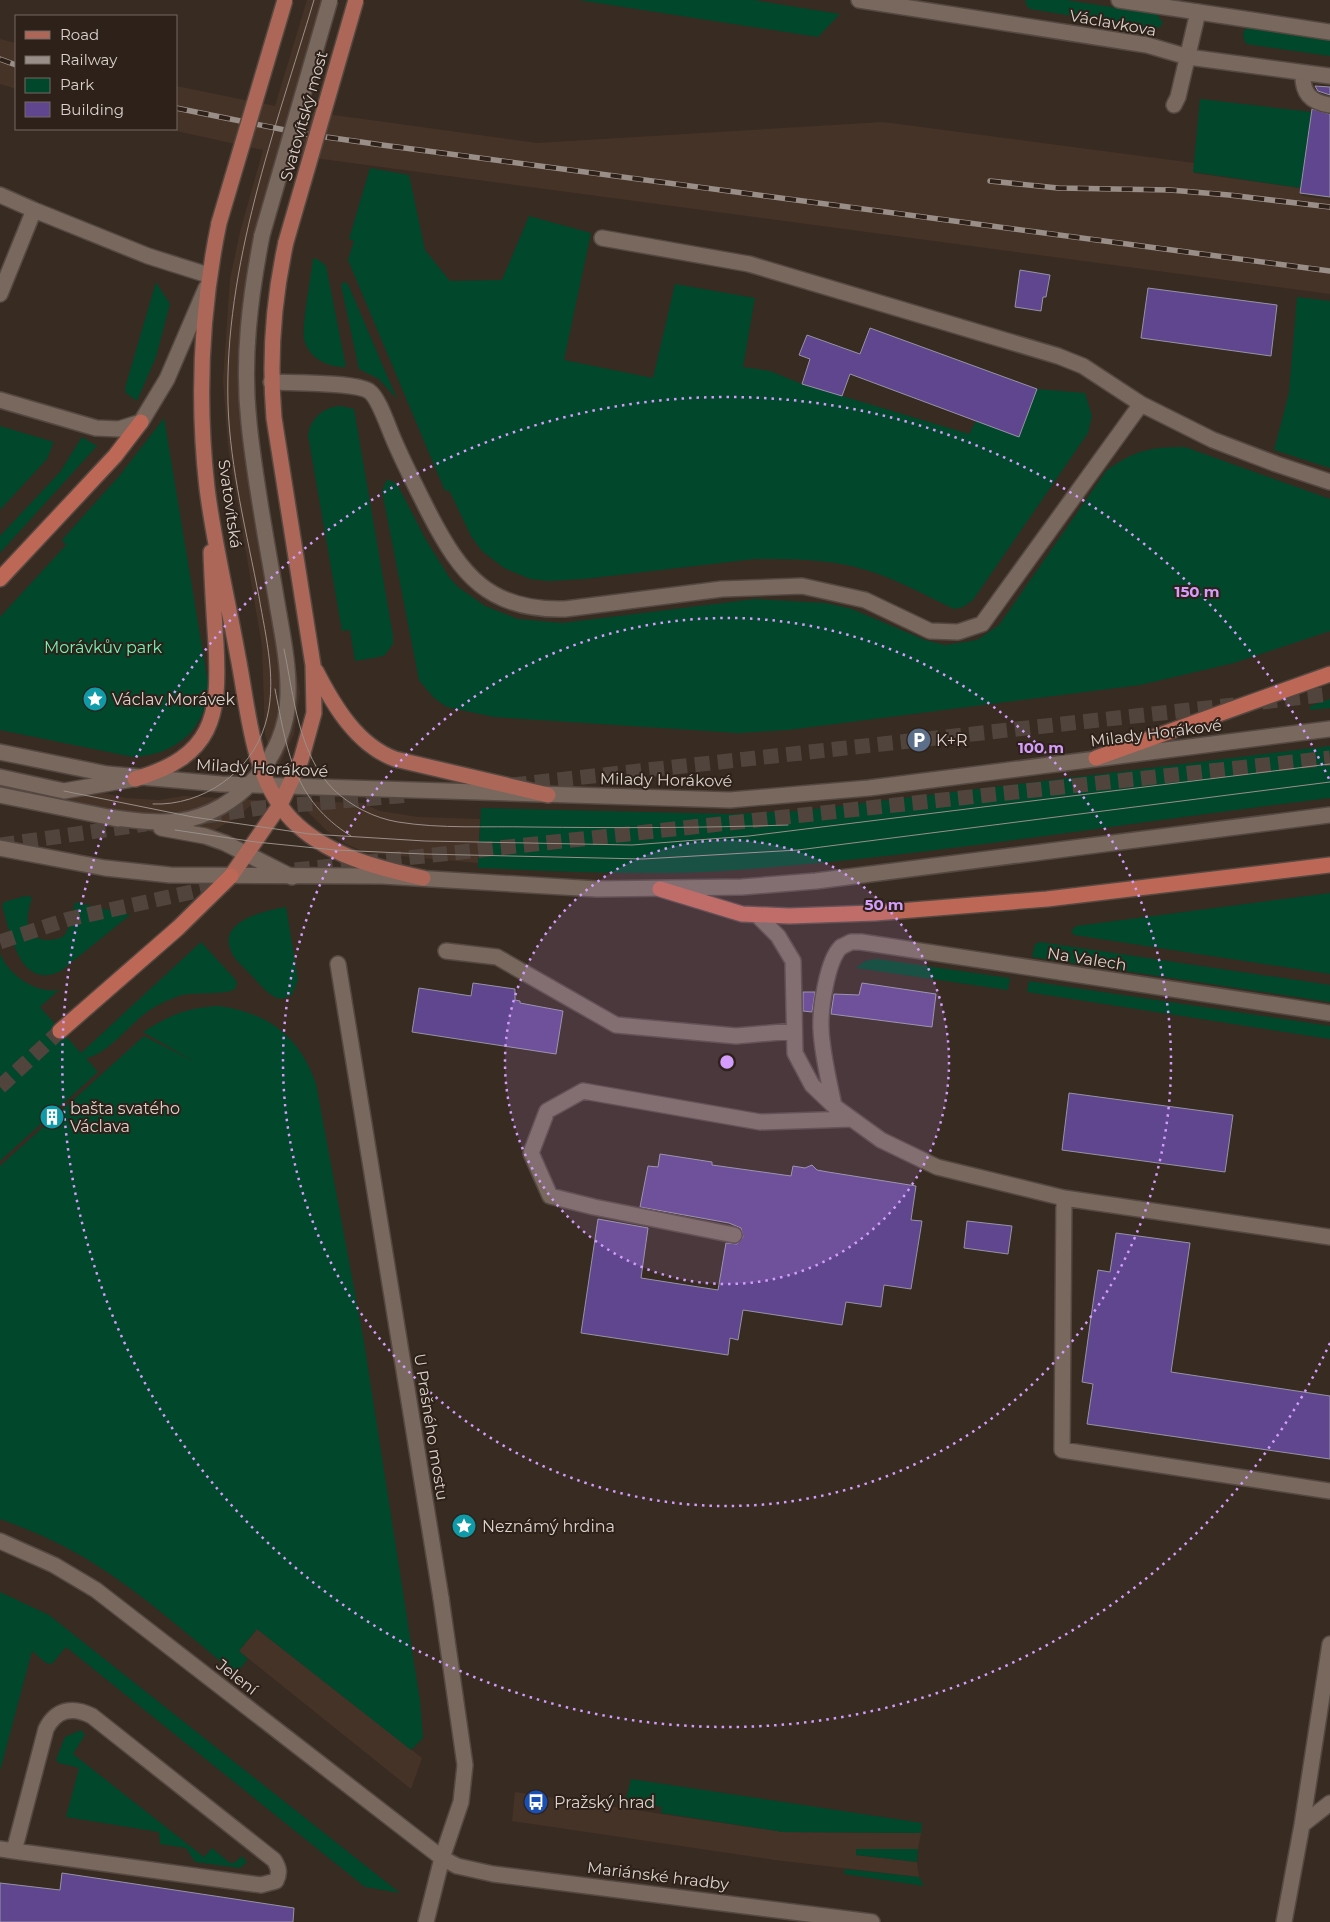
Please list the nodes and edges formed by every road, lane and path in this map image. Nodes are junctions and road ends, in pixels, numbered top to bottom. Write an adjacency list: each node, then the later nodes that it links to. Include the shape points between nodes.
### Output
1 (285, 0): 16 (main road, Svatovítská, bridge, via 219,223)
2 (330, 0): 30 (main road, bridge, via 262,235 249,318 247,398 284,649 288,697 286,717 276,746)
3 (356, 0): 18 (main road, Svatovítský most, bridge, via 286,242 275,302)
4 (859, 0): 8 (main road, Václavkova, via 1147,44)
5 (1119, 0): 6 (main road, Václavkova)
6 (1198, 12): 7 (main road, Václavkova); 8 (main road)
7 (1330, 32)
8 (1188, 57): 9 (main road, Václavkova); 11 (main road)
9 (1303, 73): 10 (main road, Václavkova); 12 (main road, via 1302,86 1308,96)
10 (1330, 76)
11 (1174, 105)
12 (1330, 105)
13 (0, 195): 14 (main road)
14 (34, 210): 16 (main road); 17 (main road)
15 (602, 238): 20 (main road, via 749,264 1058,356 1083,366)
16 (208, 281): 21 (main road, via 167,379); 23 (main road, Svatovítská, via 201,396)
17 (0, 294)
18 (271, 382): 20 (main road, via 358,387 373,395 405,465 456,561 478,584 510,601 540,609 565,609 722,589 802,586 865,600 930,631 958,632 982,624); 25 (main road)
19 (0, 400): 21 (main road, via 96,428 120,430)
20 (1141, 404): 22 (main road, via 1213,440)
21 (141, 422): 24 (highway, via 115,456)
22 (1330, 482)
23 (207, 488): 30 (main road, Svatovítská); 32 (main road, via 218,679 216,707 196,747 156,773)
24 (0, 579)
25 (313, 665): 35 (main road, via 315,699 310,732); 37 (main road, via 340,712 376,751 395,759)
26 (1330, 674): 29 (highway)
27 (1330, 729): 29 (main road, Milady Horákové)
28 (0, 752): 32 (main road, Milady Horákové)
29 (1096, 758): 37 (main road, Milady Horákové, via 794,796 730,800)
30 (261, 771): 33 (main road); 34 (main road, Svatovítská)
31 (0, 777): 32 (main road, via 64,791)
32 (135, 778): 33 (main road, Milady Horákové)
33 (248, 785): 34 (main road, Milady Horákové); 40 (main road, via 220,806 181,820 140,822)
34 (269, 786): 35 (main road, Milady Horákové); 38 (main road, Svatovítská)
35 (289, 787): 37 (main road, Milady Horákové); 38 (main road)
36 (0, 795): 40 (main road)
37 (548, 795)
38 (280, 805): 42 (main road); 46 (main road, Svatovítská, via 292,820 334,850 382,869)
39 (1330, 815): 47 (main road, via 816,881)
40 (108, 817): 42 (main road, via 205,836)
41 (0, 848): 44 (main road, via 147,873)
42 (248, 853): 44 (main road); 45 (main road)
43 (1330, 865): 48 (highway, via 1047,899 874,913)
44 (231, 876): 45 (main road); 52 (highway, via 178,928)
45 (292, 877): 46 (main road)
46 (422, 878): 47 (main road, via 597,889)
47 (660, 889): 48 (highway, via 723,909)
48 (758, 916): 53 (main road, via 778,936 793,961)
49 (446, 951): 53 (main road, via 497,957 616,1025 736,1036)
50 (338, 964): 65 (main road, U Prašného mostu, via 465,1765 461,1802)
51 (1330, 1013): 54 (main road, Na Valech, via 851,942 840,947 833,956 821,1028)
52 (60, 1030)
53 (794, 1031): 54 (main road, via 795,1053 812,1085)
54 (834, 1106): 55 (main road)
55 (852, 1119): 56 (main road, via 881,1140 938,1167); 57 (main road, via 760,1122 583,1091 547,1111 531,1153 550,1196)
56 (1064, 1198): 58 (main road); 59 (main road, via 1062,1450)
57 (734, 1235)
58 (1330, 1237)
59 (1330, 1492)
60 (0, 1541): 65 (main road, Jelení, via 54,1565 96,1590)
61 (1330, 1644): 63 (main road)
62 (1330, 1803): 63 (main road)
63 (1302, 1825): 68 (main road)
64 (7, 1850): 64 (main road, via 262,1885 276,1881 279,1875 274,1860 92,1716 76,1709 56,1715 46,1728)
65 (442, 1858): 66 (main road, U Prašného mostu); 67 (main road, Mariánské hradby, via 457,1866 493,1874)
66 (426, 1922)
67 (872, 1922)
68 (1284, 1922)

